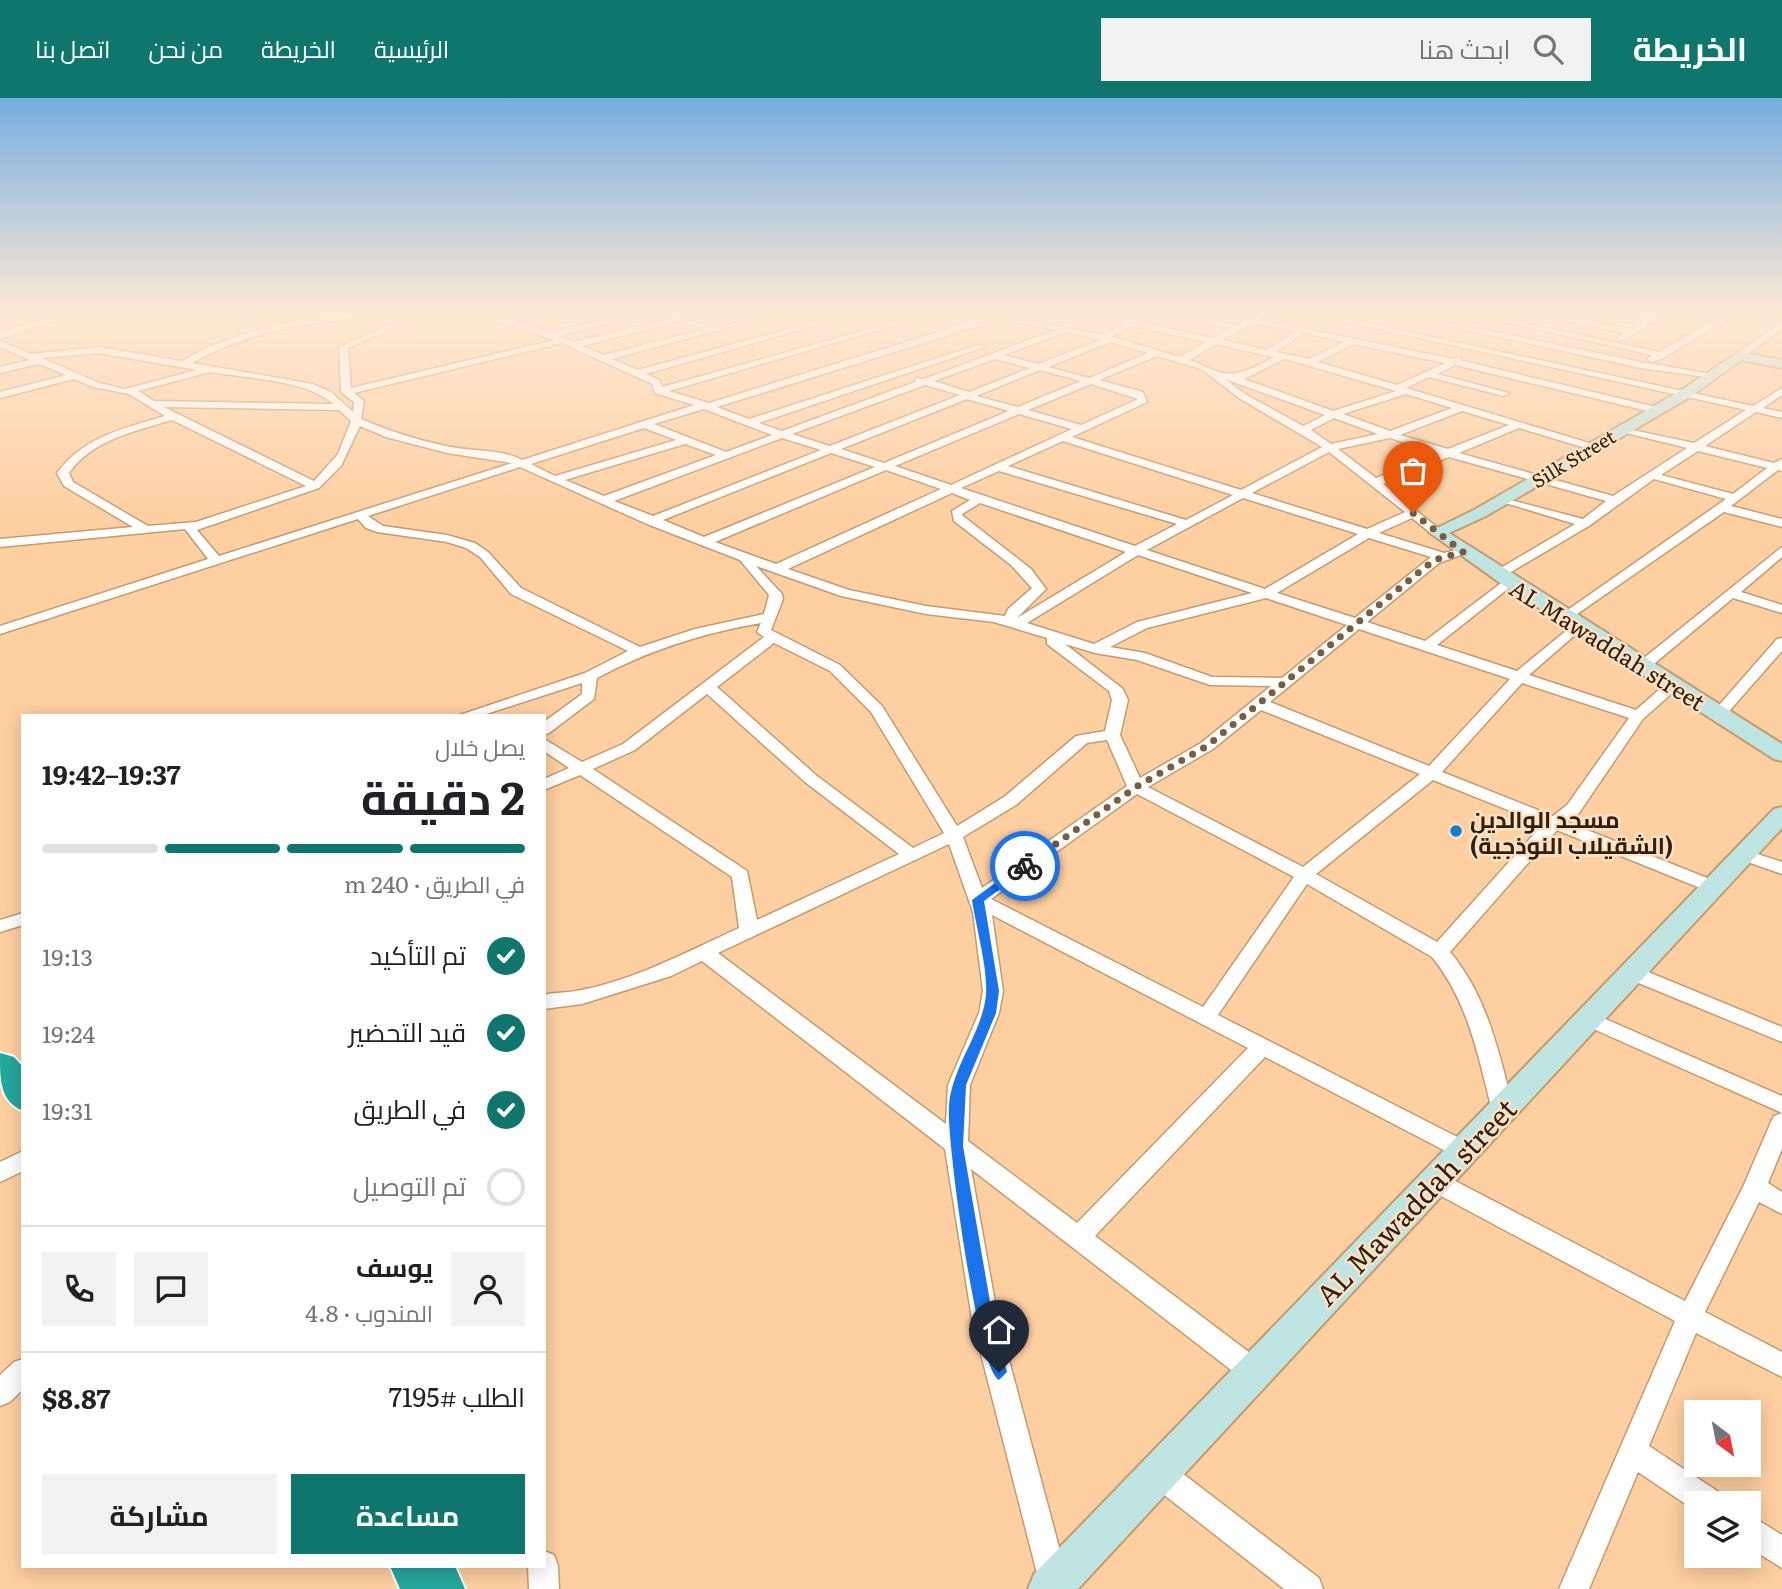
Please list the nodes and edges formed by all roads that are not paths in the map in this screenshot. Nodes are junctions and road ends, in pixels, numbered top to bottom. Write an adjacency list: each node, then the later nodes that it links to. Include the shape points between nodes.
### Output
1 (49, 383): 34 (street)
2 (90, 383): 29 (street)
3 (164, 383): 29 (street)
4 (292, 383): 38 (street, via 328,394)
5 (345, 383): 30 (street)
6 (385, 383): 30 (street)
7 (656, 383): 27 (street)
8 (688, 383): 27 (street)
9 (783, 383): 37 (street)
10 (871, 383): 47 (street)
11 (918, 383): 53 (street)
12 (927, 383): 35 (street)
13 (1001, 383): 35 (street)
14 (1091, 383): 42 (street)
15 (1094, 383): 50 (street, via 1140,394 1144,400)
16 (1225, 383): 51 (street)
17 (1246, 383): 43 (street)
18 (1380, 383): 26 (street)
19 (1415, 383): 26 (street)
20 (1462, 383): 31 (street)
21 (1526, 383): 31 (street)
22 (1549, 383): 32 (street)
23 (1609, 383): 32 (street)
24 (1640, 383): 33 (street)
25 (1701, 383): 33 (street, Silk Street)
26 (1402, 389): 39 (street); 43 (street)
27 (658, 391): 37 (street)
28 (1782, 391): 41 (street)
29 (132, 392): 36 (street)
30 (346, 392): 46 (street, via 359,401)
31 (1504, 393): 39 (street)
32 (1595, 393): 40 (street)
33 (1686, 393): 40 (street, Silk Street); 41 (street)
34 (0, 395)
35 (968, 396): 42 (street); 60 (street)
36 (154, 404): 38 (street); 45 (street)
37 (707, 405): 47 (street); 48 (street)
38 (344, 407): 46 (street)
39 (1466, 408): 49 (street); 54 (street)
40 (1656, 410): 52 (street, Silk Street)
41 (1756, 410): 44 (street); 59 (street)
42 (1020, 412): 50 (street); 64 (street)
43 (1334, 414): 51 (street); 54 (street)
44 (1782, 415)
45 (173, 417): 71 (street); 87 (street, via 101,441 63,473 68,484)
46 (356, 421): 63 (street, via 447,450 508,457); 71 (street, via 346,452)
47 (748, 423): 53 (street)
48 (644, 424): 56 (street); 63 (street)
49 (1518, 425): 58 (street); 61 (street)
50 (1083, 429): 55 (street)
51 (1305, 429): 57 (street)
52 (1622, 429): 58 (street, Silk Street); 59 (street)
53 (779, 433): 60 (street); 62 (street)
54 (1390, 435): 57 (street); 61 (street)
55 (1064, 439): 66 (street); 73 (street)
56 (686, 440): 62 (street); 69 (street)
57 (1330, 447): 70 (street); 73 (street)
58 (1592, 447): 68 (street, Silk Street)
59 (1694, 447): 65 (street); 67 (street)
60 (833, 450): 64 (street); 82 (street)
61 (1445, 453): 68 (street); 70 (street)
62 (725, 455): 78 (street)
63 (516, 463): 69 (street); 81 (street)
64 (886, 466): 72 (street); 90 (street)
65 (1780, 466): 74 (street)
66 (999, 467): 72 (street); 85 (street)
67 (1654, 476): 74 (street); 77 (street)
68 (1537, 479): 76 (street, Silk Street); 77 (street)
69 (554, 480): 78 (street)
70 (1374, 482): 80 (street)
71 (316, 486): 86 (street)
72 (951, 488): 75 (street); 98 (street)
73 (1245, 493): 85 (street); 89 (street)
74 (1737, 498): 79 (street)
75 (979, 499): 92 (street); 105 (street, via 956,513 958,518 1024,570 1039,589 1013,612)
76 (1503, 499): 83 (street); 88 (street, Silk Street)
77 (1615, 499): 83 (street)
78 (605, 500): 82 (street)
79 (1724, 508): 84 (street); 104 (street)
80 (1413, 513): 88 (street); 89 (street)
81 (360, 514): 97 (street); 113 (street, via 381,529 478,549 516,591)
82 (651, 521): 90 (street)
83 (1585, 523): 99 (street)
84 (1782, 523)
85 (1188, 524): 92 (street)
86 (193, 525): 87 (street); 97 (street, via 190,530)
87 (145, 529): 91 (street)
88 (1437, 532): 94 (street, AL Mawaddah street)
89 (1368, 534): 96 (street); 101 (street)
90 (703, 542): 95 (street)
91 (0, 543)
92 (1136, 551): 101 (street); 105 (street)
93 (1782, 551): 100 (street)
94 (1463, 552): 96 (street); 99 (street, AL Mawaddah street)
95 (739, 556): 98 (street); 103 (street, via 775,594)
96 (1440, 556): 106 (street)
97 (215, 560): 107 (street)
98 (775, 570): 105 (street, via 912,608)
99 (1504, 578): 104 (street, AL Mawaddah street); 111 (street)
100 (1732, 593): 102 (street); 114 (street)
101 (1265, 594): 106 (street); 112 (street, via 1136,627)
102 (1782, 609)
103 (769, 617): 109 (street, via 763,628); 113 (street)
104 (1572, 621): 114 (street, AL Mawaddah street); 116 (street)
105 (1013, 623): 108 (street)
106 (1358, 625): 111 (street); 117 (street)
107 (0, 630)
108 (1038, 631): 112 (street); 125 (street, via 1116,689 1120,700)
109 (773, 637): 119 (street); 134 (street, via 826,662 872,703)
110 (1782, 642): 122 (street)
111 (1428, 646): 116 (street)
112 (1095, 649): 117 (street, via 1140,656 1210,681)
113 (640, 652): 115 (street)
114 (1644, 665): 118 (street, AL Mawaddah street)
115 (590, 676): 121 (street); 124 (street, via 589,696)
116 (1520, 676): 123 (street); 129 (street)
117 (1281, 682): 120 (street)
118 (1674, 684): 122 (street, AL Mawaddah street); 123 (street)
119 (708, 687): 128 (street, via 629,747); 136 (street, via 811,779)
120 (1258, 703): 129 (street); 131 (street, via 1207,746)
121 (470, 714)
122 (1719, 714): 127 (street, AL Mawaddah street)
123 (1638, 716): 133 (street, via 1573,809)
124 (546, 728)
125 (1112, 735): 131 (street); 134 (street, via 1082,739 1010,801)
126 (546, 745): 128 (street)
127 (1782, 754)
128 (582, 769): 130 (street); 143 (street, via 741,875)
129 (1433, 772): 133 (street); 138 (street)
130 (546, 784)
131 (1136, 787): 138 (street); 140 (street)
132 (1782, 814): 135 (street, AL Mawaddah street)
133 (1553, 824): 139 (street); 144 (street)
134 (954, 835): 136 (street); 140 (street)
135 (1742, 854): 137 (street); 139 (street, AL Mawaddah street)
136 (911, 855): 143 (street)
137 (1782, 868)
138 (1304, 875): 144 (street); 148 (street)
139 (1711, 886): 146 (street, AL Mawaddah street)
140 (978, 900): 148 (street); 155 (street, via 993,991 989,1013 958,1085)
141 (21, 920): 142 (street)
142 (0, 926)
143 (749, 930): 145 (street)
144 (1439, 952): 153 (street, via 1456,970 1476,1009)
145 (705, 953): 147 (street, via 625,985 575,999); 155 (street)
146 (1631, 972): 149 (street, AL Mawaddah street); 150 (street)
147 (546, 1001)
148 (1207, 1016): 151 (street)
149 (1587, 1018): 152 (street); 153 (street, AL Mawaddah street)
150 (1782, 1035)
151 (1263, 1046): 156 (street); 162 (street)
152 (1782, 1105)
153 (1503, 1110): 156 (street, AL Mawaddah street)
154 (1782, 1122): 160 (street)
155 (956, 1146): 162 (street); 175 (street, via 985,1319)
156 (1463, 1150): 159 (street, AL Mawaddah street)
157 (21, 1161): 158 (street)
158 (0, 1173)
159 (1434, 1181): 163 (street); 165 (street, AL Mawaddah street)
160 (1755, 1187): 161 (street); 163 (street)
161 (1782, 1205)
162 (1078, 1238): 165 (street)
163 (1690, 1316): 164 (street); 168 (street)
164 (1782, 1365)
165 (1254, 1371): 169 (street, AL Mawaddah street)
166 (21, 1373): 167 (street)
167 (0, 1393)
168 (1633, 1452): 170 (street); 179 (street)
169 (1158, 1473): 175 (street, AL Mawaddah street); 178 (street)
170 (1692, 1491)
171 (1761, 1538): 172 (street)
172 (1782, 1553)
173 (420, 1568): 176 (highway)
174 (543, 1568): 177 (street)
175 (1052, 1587)
176 (436, 1589)
177 (544, 1589)
178 (1308, 1589)
179 (1574, 1589)

